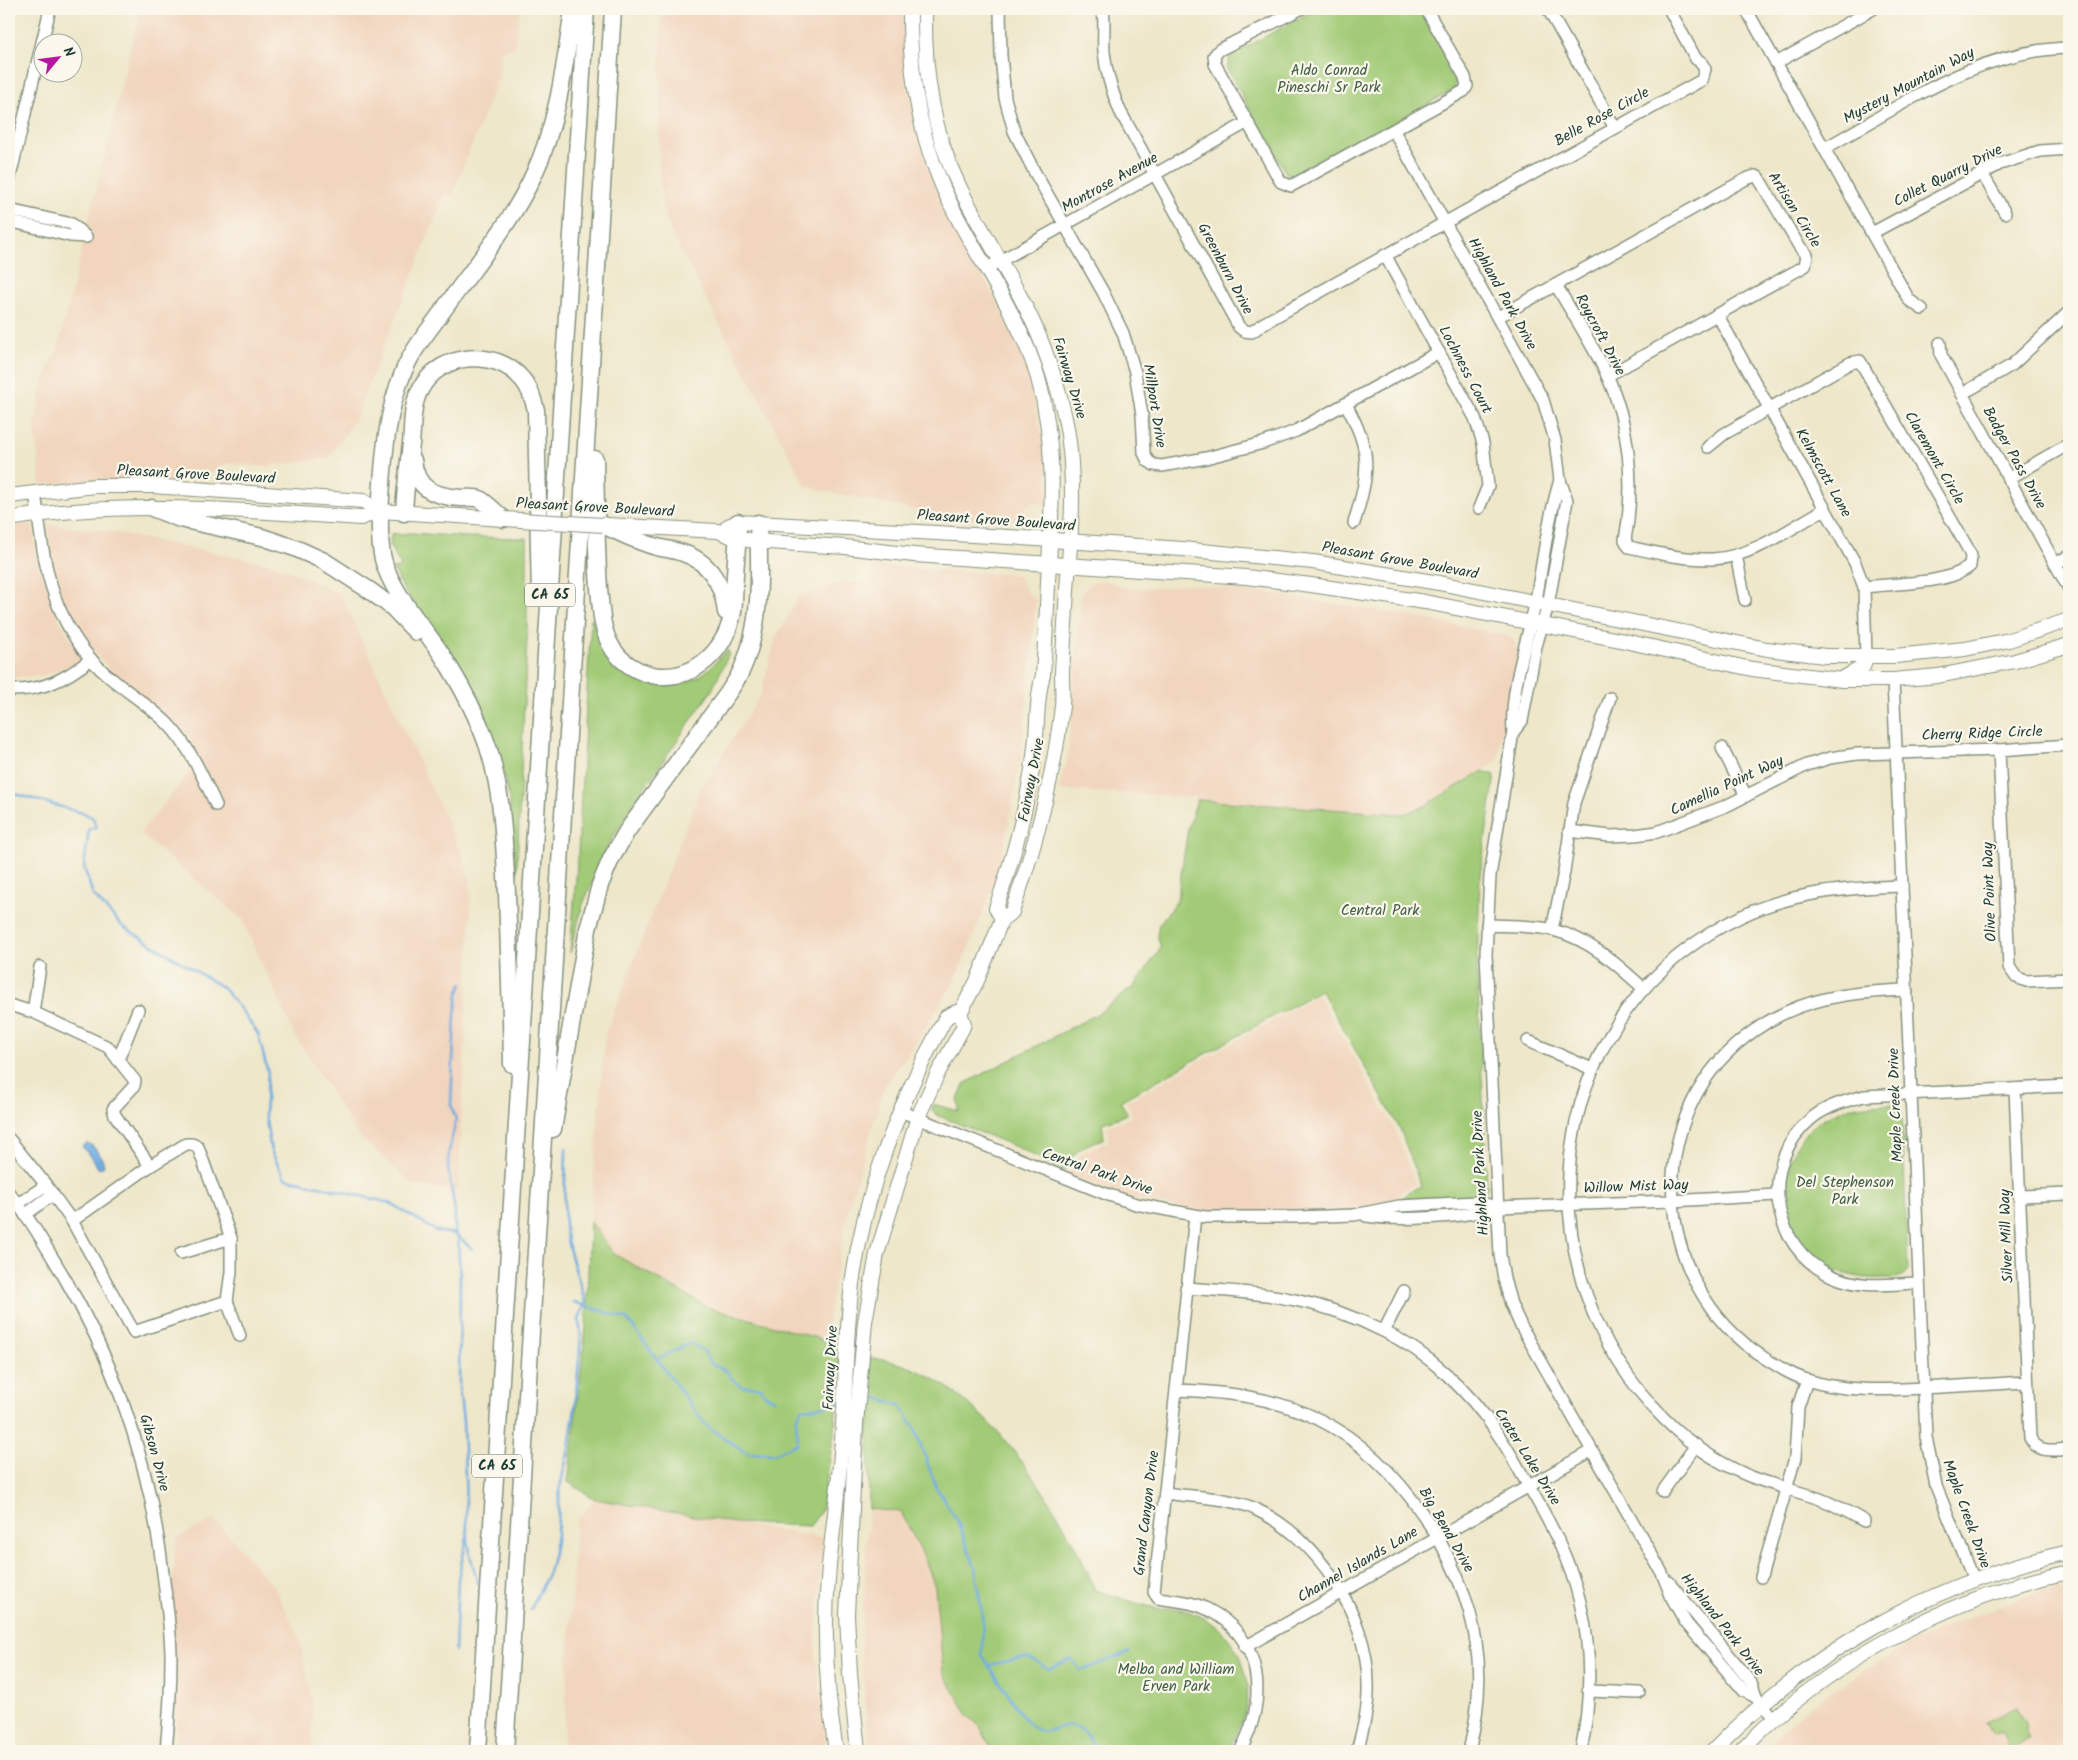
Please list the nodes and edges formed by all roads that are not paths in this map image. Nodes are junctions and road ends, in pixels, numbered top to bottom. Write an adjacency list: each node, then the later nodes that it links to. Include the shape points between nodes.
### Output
1 (50, 9): 24 (street)
2 (573, 9): 55 (highway, via 553,121 536,172 520,202 403,372 388,422)
3 (586, 9): 92 (highway, CA 65)
4 (613, 9): 45 (highway, CA 65)
5 (910, 9): 33 (main road, Fairway Drive, via 914,93 925,137 945,191)
6 (925, 9): 32 (main road, Fairway Drive, via 926,71 940,137 960,188)
7 (1000, 9): 29 (street, Millport Drive, via 1005,98 1014,131)
8 (1103, 9): 23 (street, Greenburn Drive, via 1104,51 1110,85 1120,111)
9 (1300, 9): 17 (street, via 1214,56 1215,64)
10 (1426, 9): 19 (street, via 1467,86 1461,94)
11 (1548, 9): 18 (street)
12 (1669, 9): 18 (street, Belle Rose Circle, via 1696,58 1702,62 1704,76)
13 (1746, 9): 16 (street)
14 (1873, 9): 16 (street)
15 (2069, 48): 20 (street, Mystery Mountain Way, via 2013,54 1966,70)
16 (1776, 63): 20 (street)
17 (1248, 122): 19 (street, via 1281,182 1291,186); 23 (street, Montrose Avenue)
18 (1615, 128): 28 (street, Belle Rose Circle)
19 (1394, 131): 28 (street, Highland Park Drive)
20 (1824, 148): 30 (street)
21 (2069, 149): 22 (street, Collet Quarry Drive, via 2022,156)
22 (1982, 172): 26 (street); 30 (street, Collet Quarry Drive)
23 (1156, 175): 29 (street, Montrose Avenue); 31 (street, Greenburn Drive, via 1244,331 1252,332)
24 (9, 181)
25 (9, 210): 27 (street, via 72,224 86,236 70,236)
26 (2004, 213)
27 (9, 221)
28 (1444, 222): 31 (street, Greenburn Drive); 38 (street, Highland Park Drive)
29 (1065, 226): 32 (street, Montrose Avenue); 43 (street, Millport Drive, via 1123,332 1135,372 1144,453 1154,465 1206,458 1263,443 1296,431)
30 (1872, 233): 35 (street, via 1909,300)
31 (1385, 255): 40 (street, Lochness Court)
32 (1000, 260): 33 (street, Montrose Avenue); 69 (main road, Fairway Drive, via 1036,328 1062,403 1070,443)
33 (986, 269): 67 (main road, Fairway Drive, via 1024,341 1038,379 1052,457)
34 (1556, 285): 37 (street, Artisan Circle, via 1754,176 1764,184 1799,246 1805,250 1807,260 1805,266); 38 (street, Artisan Circle); 41 (street, Roycroft Drive)
35 (1922, 310)
36 (2069, 312): 42 (street, via 2012,365)
37 (1717, 314): 41 (street, Artisan Circle); 44 (street, Kelmscott Lane)
38 (1498, 317): 80 (street, Highland Park Drive, via 1543,400 1567,500)
39 (1940, 343): 42 (street, Badger Pass Drive, via 1941,355)
40 (1439, 352): 43 (street, Millport Drive); 53 (street, Lochness Court, via 1475,418 1483,443 1488,486)
41 (1607, 376): 70 (street, Roycroft Drive, via 1626,446 1630,512 1625,540 1629,547 1693,559)
42 (1962, 394): 49 (street, Badger Pass Drive)
43 (1346, 404): 62 (street, via 1359,429 1367,464)
44 (1770, 409): 48 (street, via 1724,434); 54 (street, Kelmscott Lane); 77 (street, Claremont Circle, via 1850,363 1860,361 1971,556 1966,570 1939,579)
45 (588, 425): 83 (highway, via 595,455 597,559 602,616 611,645 621,659 636,669 655,675 674,675 692,670 708,660 720,646); 126 (highway, CA 65)
46 (411, 443): 56 (highway); 59 (highway, via 415,475 429,492 478,498); 92 (highway, via 414,409 421,387 436,371 454,361 475,357 496,361 522,380 534,399)
47 (2069, 444): 49 (street)
48 (1708, 447)
49 (2008, 479): 73 (street, Badger Pass Drive)
50 (35, 492): 51 (main road, Pleasant Grove Boulevard); 55 (main road, Pleasant Grove Boulevard, via 95,486 152,486 363,502); 57 (street)
51 (9, 496)
52 (152, 508): 55 (main road, Pleasant Grove Boulevard, via 361,518); 57 (main road, Pleasant Grove Boulevard, via 98,508); 87 (highway, via 180,519 262,537 324,561 362,584 392,608)
53 (1479, 508)
54 (1825, 509): 70 (street, Roycroft Drive, via 1765,543); 77 (street, Kelmscott Lane, via 1847,547)
55 (380, 511): 56 (main road, Pleasant Grove Boulevard); 87 (highway, via 381,551 389,576)
56 (404, 513): 59 (main road, Pleasant Grove Boulevard)
57 (38, 514): 58 (main road, Pleasant Grove Boulevard); 86 (street, via 51,591)
58 (9, 519)
59 (504, 519): 63 (main road, Pleasant Grove Boulevard, bridge)
60 (738, 522): 61 (main road, Pleasant Grove Boulevard); 64 (main road, Pleasant Grove Boulevard); 66 (highway)
61 (758, 523): 67 (main road, Pleasant Grove Boulevard); 68 (highway)
62 (1354, 523)
63 (603, 525): 65 (highway)
64 (718, 531): 65 (main road, Pleasant Grove Boulevard); 66 (main road, Pleasant Grove Boulevard)
65 (633, 533): 83 (highway, via 657,547 686,554 709,568 720,584)
66 (738, 539): 68 (main road, Pleasant Grove Boulevard); 83 (highway, via 732,617)
67 (1051, 540): 69 (main road, Pleasant Grove Boulevard); 72 (main road, Fairway Drive)
68 (759, 541): 72 (main road, Pleasant Grove Boulevard); 126 (highway, via 754,629 742,670 627,831 600,885 588,929)
69 (1071, 542): 74 (main road, Fairway Drive); 75 (main road, Pleasant Grove Boulevard, via 1278,558)
70 (1736, 555): 79 (street)
71 (2069, 556): 73 (street)
72 (1050, 563): 74 (main road, Pleasant Grove Boulevard); 101 (main road, Fairway Drive, via 1035,747)
73 (2055, 564): 78 (street, Badger Pass Drive)
74 (1069, 565): 76 (main road, Pleasant Grove Boulevard, via 1246,577); 99 (main road, Fairway Drive, via 1062,704)
75 (1386, 575): 76 (main road, via 1380,580 1320,571 1313,574); 80 (main road, Pleasant Grove Boulevard)
76 (1311, 585): 82 (main road, Pleasant Grove Boulevard, via 1425,602)
77 (1864, 587): 85 (street, Kelmscott Lane)
78 (2069, 588)
79 (1745, 600)
80 (1542, 604): 82 (street, Highland Park Drive); 85 (main road, Pleasant Grove Boulevard, via 1766,649)
81 (2069, 620): 85 (main road, Pleasant Grove Boulevard, via 2009,640 1965,649)
82 (1535, 624): 88 (main road, Pleasant Grove Boulevard, via 1752,669); 104 (street, Highland Park Drive, via 1511,712 1513,732 1490,876)
83 (728, 626)
84 (2069, 645): 89 (main road, Pleasant Grove Boulevard, via 1971,671)
85 (1866, 657): 88 (main road, via 1863,668)
86 (91, 659): 90 (street, via 53,684); 98 (street, via 180,737)
87 (454, 677): 124 (highway, via 487,746 503,816)
88 (1842, 680): 89 (main road, Pleasant Grove Boulevard)
89 (1893, 680): 96 (street, Maple Creek Drive)
90 (9, 690)
91 (1610, 698): 100 (street, via 1578,788)
92 (542, 732): 124 (highway, CA 65)
93 (2069, 745): 95 (street, Cherry Ridge Circle)
94 (1722, 748): 97 (street)
95 (1999, 750): 96 (street, Cherry Ridge Circle); 107 (street, Olive Point Way, via 2010,967 2016,977 2026,981)
96 (1895, 753): 97 (street, Camellia Point Way, via 1819,760); 102 (street, Maple Creek Drive)
97 (1746, 796): 100 (street, Camellia Point Way, via 1688,822 1647,834 1610,836)
98 (216, 805)
99 (1045, 806): 101 (main road, via 1028,844); 103 (main road, Fairway Drive, via 1036,844)
100 (1569, 831): 105 (street)
101 (1012, 858): 103 (main road, via 1021,868)
102 (1902, 886): 108 (street, via 1811,894 1759,909 1697,943); 109 (street, Maple Creek Drive)
103 (1007, 916): 113 (main road, Fairway Drive)
104 (1487, 925): 105 (street); 135 (street, Highland Park Drive)
105 (1552, 930): 108 (street, via 1594,948)
106 (40, 966): 112 (street)
107 (2069, 979)
108 (1644, 989): 116 (street, via 1610,1035)
109 (1907, 990): 119 (street, Maple Creek Drive); 132 (street, via 1851,993 1816,1000 1768,1021 1741,1041 1716,1065 1696,1095 1677,1146 1671,1184)
110 (9, 1006): 112 (street)
111 (138, 1010): 115 (street)
112 (32, 1012): 115 (street, via 108,1047)
113 (960, 1013): 120 (main road, Fairway Drive, via 946,1018); 121 (main road, Fairway Drive, via 964,1024 962,1029)
114 (1528, 1041): 116 (street)
115 (118, 1060): 123 (street, via 135,1081 113,1109 114,1115)
116 (1592, 1069): 134 (street, via 1573,1132)
117 (2069, 1086): 118 (street)
118 (2016, 1089): 119 (street); 131 (street, Silver Mill Way)
119 (1910, 1093): 130 (street, via 1864,1096 1836,1104 1811,1119 1787,1150); 141 (street, Maple Creek Drive)
120 (900, 1111): 121 (street, Central Park Drive); 147 (main road, Fairway Drive, via 870,1194 858,1251 850,1303)
121 (918, 1117): 137 (street, Central Park Drive, via 1106,1194 1136,1204); 147 (main road, Fairway Drive, via 877,1254)
122 (9, 1139): 125 (street)
123 (150, 1166): 138 (street); 139 (street, via 186,1144 198,1147)
124 (514, 1182): 176 (highway, CA 65)
125 (46, 1184): 128 (street); 133 (street)
126 (541, 1185): 177 (highway, CA 65)
127 (9, 1193): 133 (street, Gibson Drive)
128 (53, 1194): 136 (street); 138 (street)
129 (2069, 1194): 131 (street)
130 (1776, 1195): 132 (street, Willow Mist Way); 141 (street, via 1791,1240 1804,1257 1823,1272 1870,1286)
131 (2021, 1196): 149 (street, Silver Mill Way)
132 (1672, 1201): 134 (street, Willow Mist Way); 148 (street, via 1683,1257 1712,1309 1739,1339 1756,1352)
133 (18, 1204): 136 (street, Gibson Drive)
134 (1568, 1205): 135 (street, Willow Mist Way); 153 (street, via 1574,1253 1601,1331 1641,1393 1670,1424)
135 (1498, 1207): 137 (street, Central Park Drive, via 1477,1202 1399,1206 1354,1215); 155 (street, Highland Park Drive, via 1500,1255 1511,1304)
136 (25, 1215): 175 (street, Gibson Drive, via 80,1303 106,1356 147,1480 160,1542 171,1655)
137 (1195, 1216): 142 (street, Grand Canyon Drive)
138 (72, 1221): 144 (street, via 134,1332)
139 (231, 1238): 140 (street); 144 (street)
140 (181, 1253)
141 (1918, 1283): 150 (street, Maple Creek Drive)
142 (1186, 1288): 145 (street, Crater Lake Drive, via 1293,1299 1333,1310); 151 (street, Grand Canyon Drive)
143 (1404, 1291): 145 (street)
144 (227, 1301): 146 (street)
145 (1384, 1331): 156 (street, Crater Lake Drive, via 1434,1365 1462,1390 1497,1432)
146 (240, 1336)
147 (853, 1374): 152 (main road, Fairway Drive)
148 (1807, 1380): 150 (street, via 1846,1388); 157 (street, via 1798,1407 1795,1458)
149 (2027, 1382): 150 (street); 154 (street, Silver Mill Way, via 2033,1443 2042,1450)
150 (1924, 1388): 166 (street, Maple Creek Drive, via 1931,1468)
151 (1176, 1390): 159 (street, Grand Canyon Drive); 161 (street, Big Bend Drive, via 1225,1392 1271,1401 1337,1429 1396,1478)
152 (850, 1424): 178 (main road, Fairway Drive, via 829,1566 827,1611 829,1694); 179 (main road, Fairway Drive, via 847,1628)
153 (1696, 1445): 157 (street, via 1731,1467); 158 (street)
154 (2069, 1449)
155 (1591, 1451): 156 (street, Channel Islands Lane); 173 (street, Highland Park Drive, via 1662,1573 1751,1682)
156 (1529, 1487): 161 (street, Channel Islands Lane); 171 (street, Crater Lake Drive, via 1559,1542 1575,1583 1586,1636)
157 (1786, 1489): 160 (street, via 1835,1505); 165 (street)
158 (1663, 1491)
159 (1165, 1494): 167 (street, via 1212,1498 1254,1508 1292,1532 1315,1554); 170 (street, Grand Canyon Drive, via 1154,1585 1156,1596 1206,1609 1232,1629)
160 (1864, 1521)
161 (1436, 1538): 167 (street, Channel Islands Lane); 182 (street, Big Bend Drive, via 1461,1588 1476,1641 1478,1705)
162 (2069, 1552): 163 (main road)
163 (2011, 1568): 166 (main road); 168 (main road, via 1981,1588)
164 (2069, 1572): 168 (main road)
165 (1761, 1577)
166 (1974, 1580): 169 (main road, via 1967,1591 1948,1600); 173 (main road, via 1892,1617 1824,1656)
167 (1340, 1592): 170 (street, Channel Islands Lane); 181 (street, via 1360,1637 1368,1683 1366,1715)
168 (1979, 1599): 169 (main road)
169 (1917, 1625): 174 (main road, via 1836,1671)
170 (1245, 1646): 180 (street, Grand Canyon Drive, via 1257,1676 1258,1703 1250,1734)
171 (1589, 1691): 172 (street); 183 (street, Crater Lake Drive)
172 (1640, 1693)
173 (1759, 1701): 174 (street, Highland Park Drive); 184 (main road)
174 (1774, 1718): 185 (main road)
175 (166, 1751)
176 (478, 1751)
177 (506, 1751)
178 (836, 1751)
179 (858, 1751)
180 (1240, 1751)
181 (1357, 1751)
182 (1470, 1751)
183 (1581, 1751)
184 (1713, 1751)
185 (1741, 1751)

